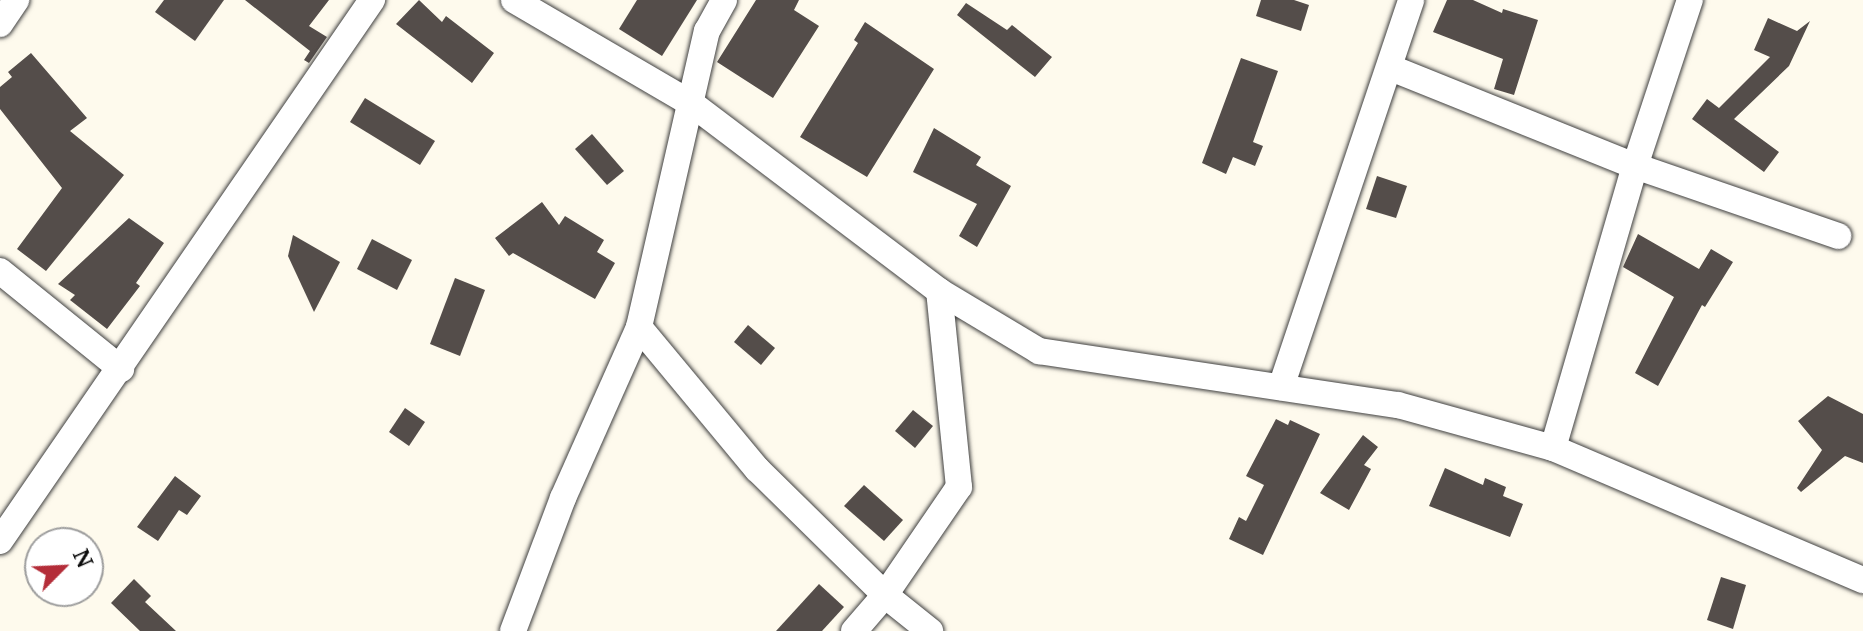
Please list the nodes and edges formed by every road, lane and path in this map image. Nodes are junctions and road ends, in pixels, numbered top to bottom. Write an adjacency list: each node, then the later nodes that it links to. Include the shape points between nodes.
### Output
1 (16, 0): 7 (street)
2 (372, 0): 15 (street)
3 (514, 0): 9 (street)
4 (724, 0): 9 (street, via 707,31)
5 (1411, 0): 8 (street)
6 (1690, 0): 10 (street)
7 (0, 24)
8 (1391, 68): 10 (street); 16 (street)
9 (692, 104): 13 (street); 14 (street)
10 (1635, 166): 11 (street); 17 (street)
11 (1838, 236)
12 (0, 271): 15 (street)
13 (939, 291): 16 (street, via 1039,351); 20 (street, via 959,487)
14 (639, 327): 20 (street, via 757,469); 21 (street, via 563,498)
15 (121, 369): 18 (street)
16 (1281, 387): 17 (street, via 1398,405)
17 (1553, 448): 19 (street)
18 (0, 541)
19 (1863, 580)
20 (885, 595): 22 (street); 23 (street)
21 (517, 629)
22 (854, 631)
23 (930, 631)

